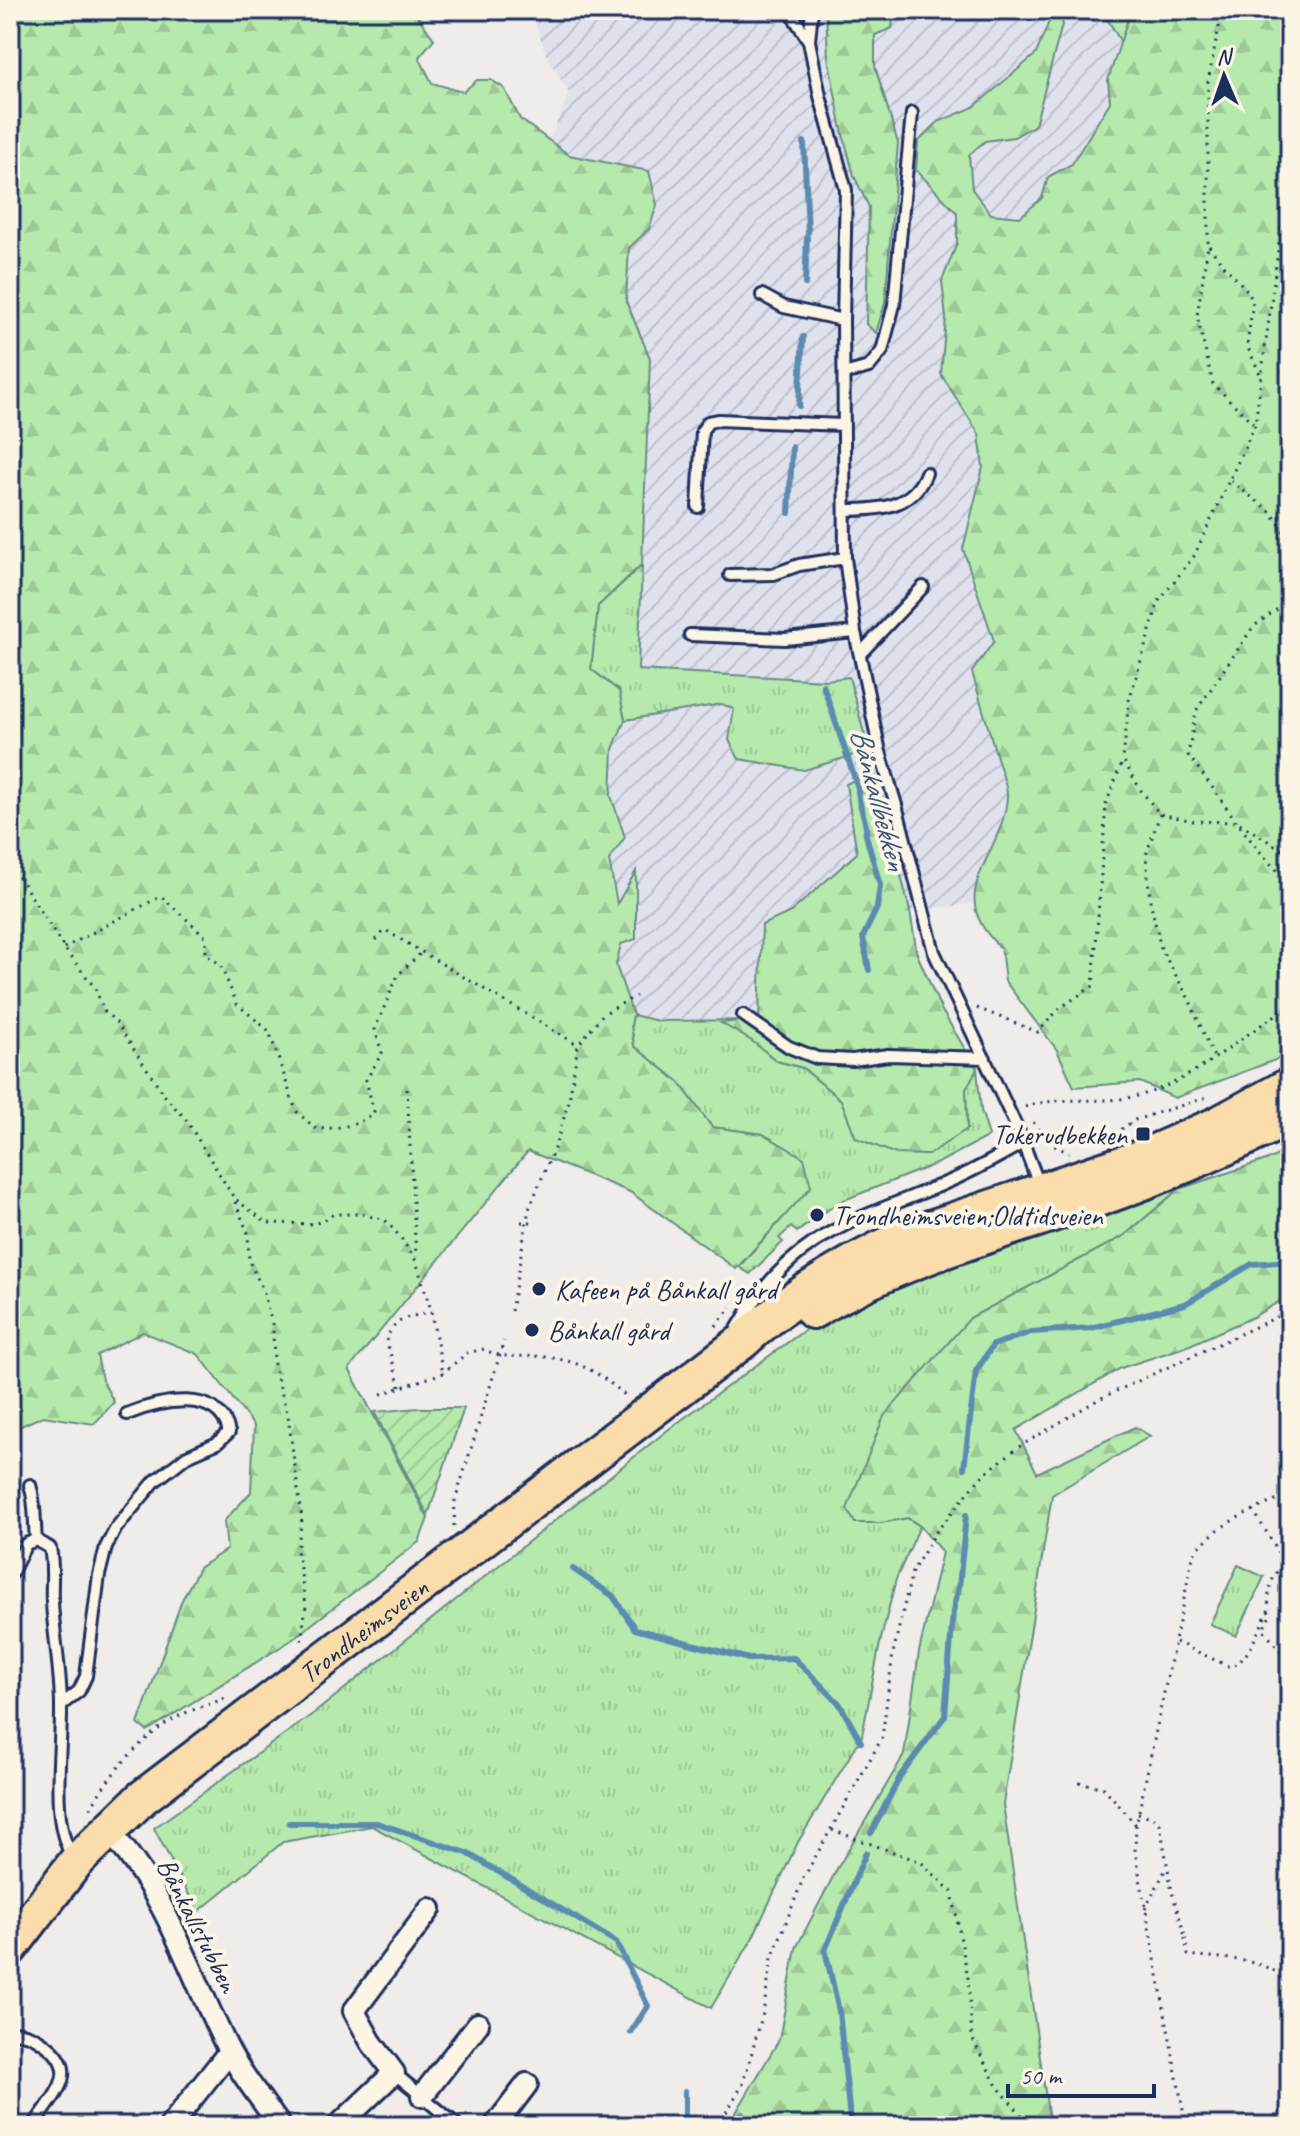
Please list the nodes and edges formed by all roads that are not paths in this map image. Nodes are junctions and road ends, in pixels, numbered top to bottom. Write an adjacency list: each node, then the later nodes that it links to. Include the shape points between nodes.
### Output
1 (789, 10): 3 (lane)
2 (812, 10): 3 (lane)
3 (809, 41): 6 (lane, via 846,190)
4 (912, 113): 7 (lane, via 894,305 882,351 869,367)
5 (762, 295): 6 (lane, via 784,307)
6 (843, 320): 7 (lane)
7 (844, 374): 8 (lane)
8 (843, 425): 10 (lane, via 708,422 702,431); 11 (lane)
9 (926, 473): 11 (lane, via 912,496 877,510)
10 (698, 507)
11 (846, 510): 12 (lane)
12 (845, 558): 13 (lane, via 774,574); 15 (lane)
13 (730, 575)
14 (923, 587): 17 (lane)
15 (855, 632): 16 (lane, via 785,639); 17 (lane)
16 (690, 635)
17 (860, 654): 19 (lane, via 880,752 934,952)
18 (743, 1015): 19 (lane, via 789,1047 817,1058)
19 (985, 1058): 22 (lane)
20 (1290, 1085): 23 (highway, Trondheimsveien)
21 (1290, 1117): 23 (highway, Trondheimsveien, via 1157,1177)
22 (1023, 1143): 23 (lane); 24 (lane, via 944,1184 839,1227 797,1254 758,1292)
23 (1046, 1203): 24 (highway, Trondheimsveien, via 944,1223 877,1249 804,1291)
24 (732, 1349): 30 (highway, Trondheimsveien, via 160,1783)
25 (127, 1414): 29 (lane, via 143,1407 197,1402 213,1406 229,1432 155,1481 116,1528 99,1575 86,1676 79,1691)
26 (30, 1485): 27 (lane, via 36,1503)
27 (36, 1540): 28 (lane, via 26,1544); 29 (lane, via 50,1548 54,1567)
28 (10, 1576)
29 (61, 1705): 31 (lane, via 60,1821 65,1845)
30 (107, 1829): 31 (highway, Trondheimsveien); 36 (street, Bånkallstubben, via 154,1892)
31 (76, 1862): 33 (highway, Trondheimsveien)
32 (430, 1909): 37 (street, via 354,2011)
33 (10, 1948)
34 (478, 2024): 39 (street)
35 (10, 2032): 40 (lane, via 39,2040 63,2063 63,2081)
36 (229, 2052): 41 (street); 42 (street, Bånkallstubben)
37 (394, 2073): 39 (lane); 43 (street)
38 (527, 2084): 45 (street)
39 (422, 2096): 44 (lane)
40 (37, 2121)
41 (170, 2126)
42 (280, 2126)
43 (338, 2126)
44 (458, 2126)
45 (495, 2126)

